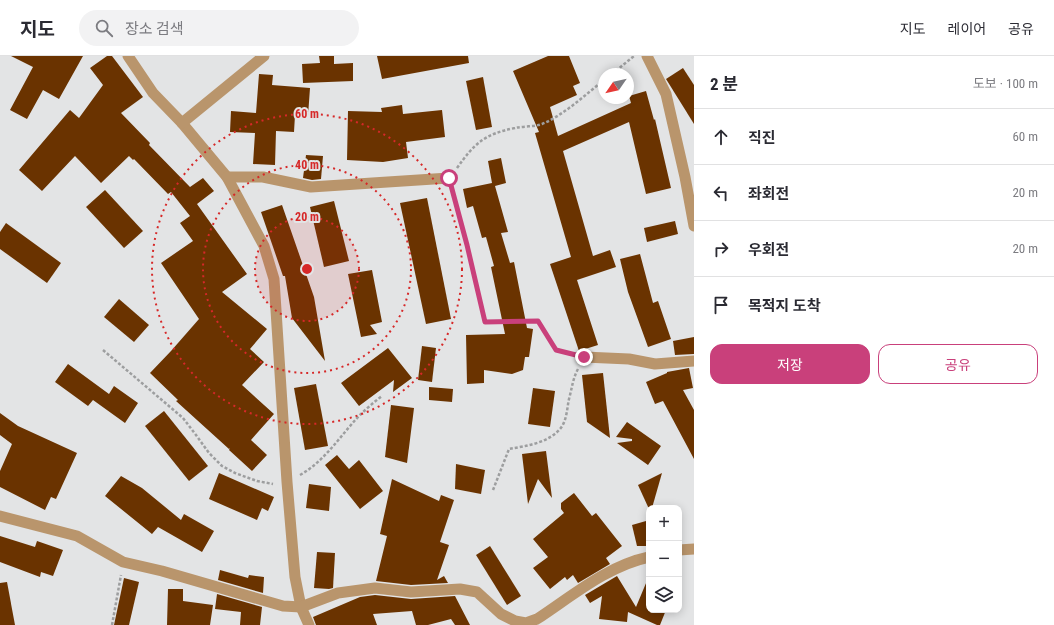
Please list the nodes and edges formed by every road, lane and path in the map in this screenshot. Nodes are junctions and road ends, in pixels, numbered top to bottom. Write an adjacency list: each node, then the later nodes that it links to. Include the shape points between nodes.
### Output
1 (128, 56): 7 (street, via 153,94)
2 (264, 56): 7 (street)
3 (635, 56): 5 (path)
4 (647, 56): 10 (street, via 666,94)
5 (620, 68)
6 (598, 85): 9 (path, via 556,117 540,125 495,133 480,141)
7 (182, 123): 8 (street)
8 (227, 177): 9 (street, via 263,177 311,187); 15 (street, via 264,246 274,279)
9 (449, 178): 12 (path, via 485,322 538,321 556,350)
10 (694, 226)
11 (103, 350): 15 (path, via 183,418 222,466 257,481 274,485)
12 (584, 357): 13 (street, via 629,359 655,364); 16 (path, via 574,376 561,428 540,442 509,449)
13 (694, 361)
14 (382, 396): 15 (path, via 358,417 317,463)
15 (287, 482): 22 (street, via 295,577)
16 (493, 490)
17 (0, 516): 21 (street, via 77,536)
18 (694, 549): 19 (street)
19 (682, 550)
20 (646, 558): 23 (street, via 613,569)
21 (123, 562): 22 (street, via 283,606); 24 (path)
22 (301, 607): 23 (street, via 338,593 375,588 411,592 460,589 477,592 501,614 515,621); 25 (street)
23 (535, 622)
24 (112, 625)
25 (309, 625)

